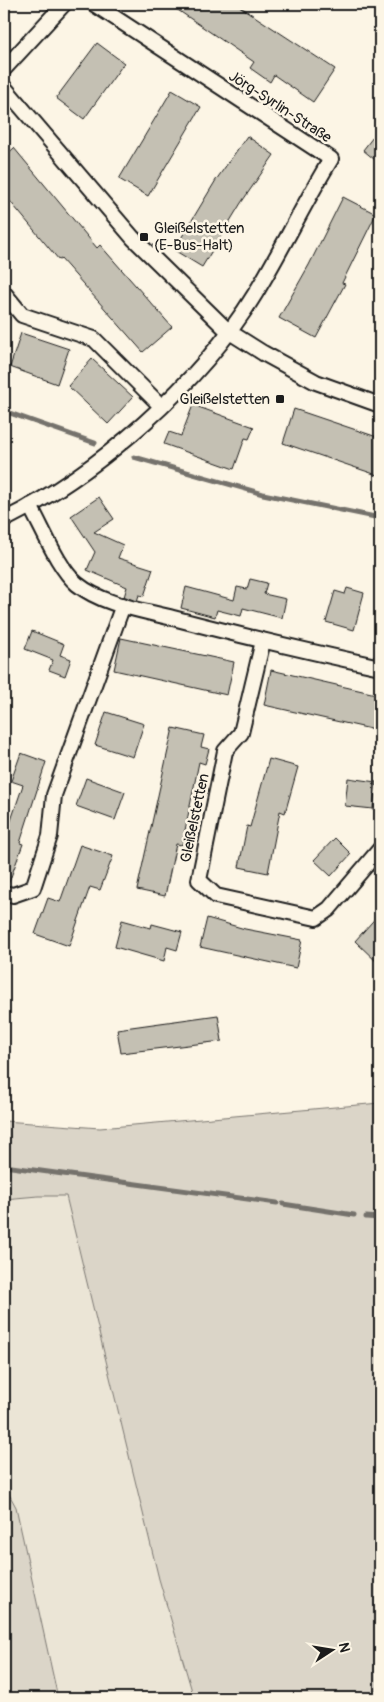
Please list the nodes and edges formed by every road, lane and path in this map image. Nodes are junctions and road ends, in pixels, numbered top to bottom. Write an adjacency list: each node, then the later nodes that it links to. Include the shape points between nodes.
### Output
1 (64, 4): 3 (street)
2 (94, 4): 6 (street, Jörg-Syrlin-Straße, via 332,159 255,294)
3 (4, 68)
4 (4, 87): 6 (street, via 133,238)
5 (4, 293): 8 (street, via 22,315 94,339)
6 (228, 331): 7 (street, via 316,382); 8 (street, via 205,362)
7 (380, 405)
8 (161, 406): 9 (street, via 118,445)
9 (30, 506): 10 (street); 11 (street, via 76,583 91,594)
10 (4, 520)
11 (123, 605): 12 (street); 15 (street, via 54,795 50,836 33,888 13,895)
12 (263, 641): 13 (street); 14 (street, Gleißelstetten, via 241,733 225,751 199,880 216,896 316,918 329,909)
13 (380, 667)
14 (380, 849)
15 (4, 893)

